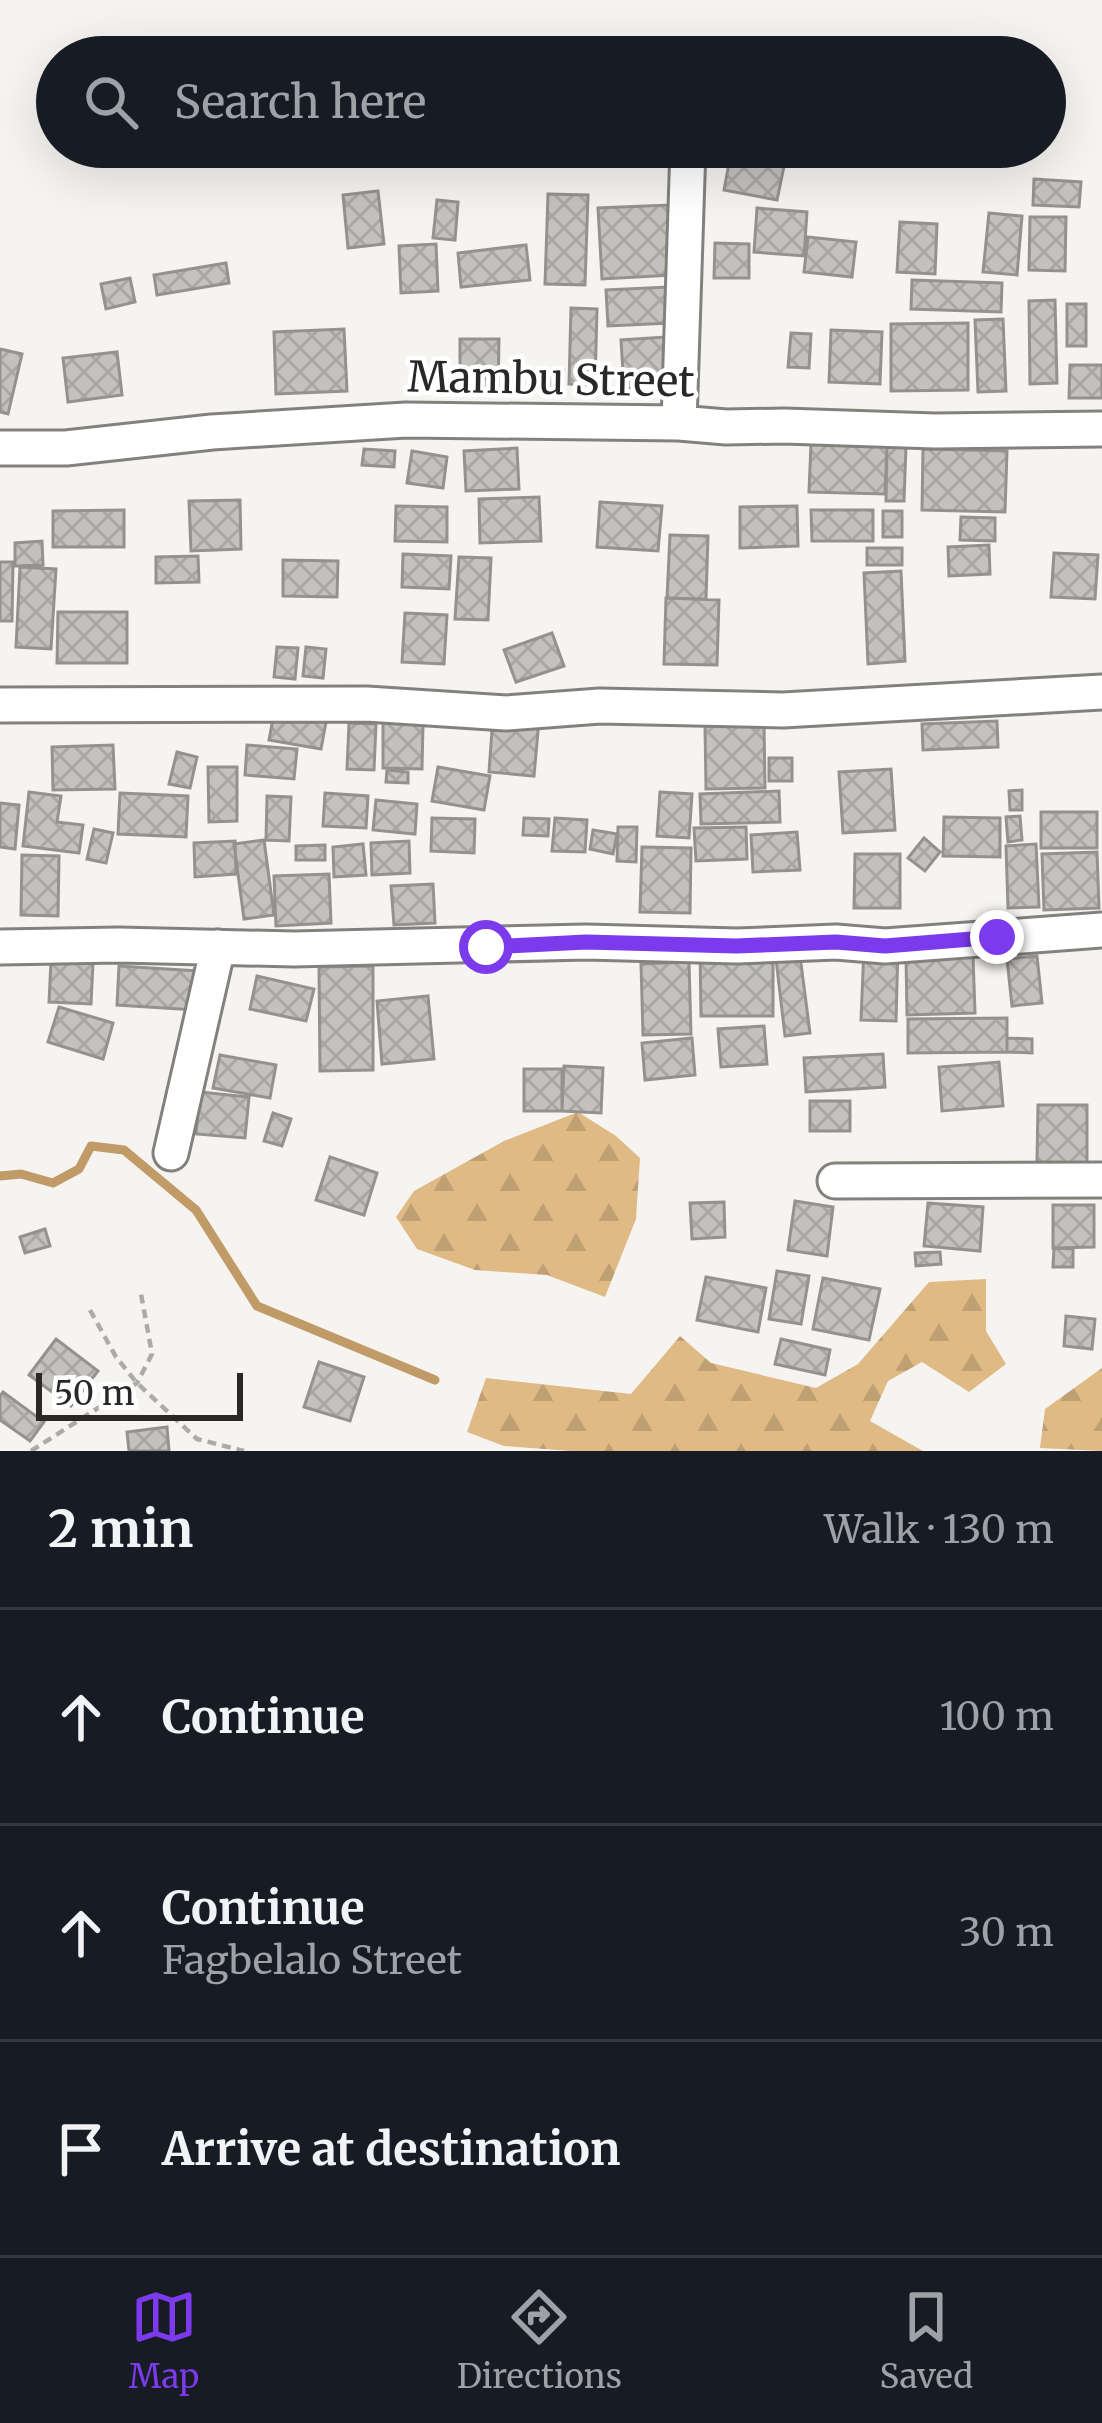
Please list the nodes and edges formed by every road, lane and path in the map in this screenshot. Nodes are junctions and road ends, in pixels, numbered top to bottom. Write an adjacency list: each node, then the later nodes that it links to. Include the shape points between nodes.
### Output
1 (687, 168): 2 (street)
2 (679, 423): 3 (street, Mambu Street); 4 (street, Mambu Street, via 406,420)
3 (1102, 429)
4 (0, 448)
5 (1102, 692): 6 (street, via 783,710)
6 (0, 705)
7 (1102, 930): 9 (street, via 885,946)
8 (0, 947): 9 (street)
9 (218, 947): 10 (street)
10 (171, 1153)
11 (1102, 1180): 12 (street)
12 (835, 1181)
13 (141, 1294): 15 (path, via 152,1354)
14 (90, 1310): 15 (path)
15 (137, 1383): 16 (path); 17 (path, via 197,1439)
16 (31, 1451)
17 (244, 1451)

